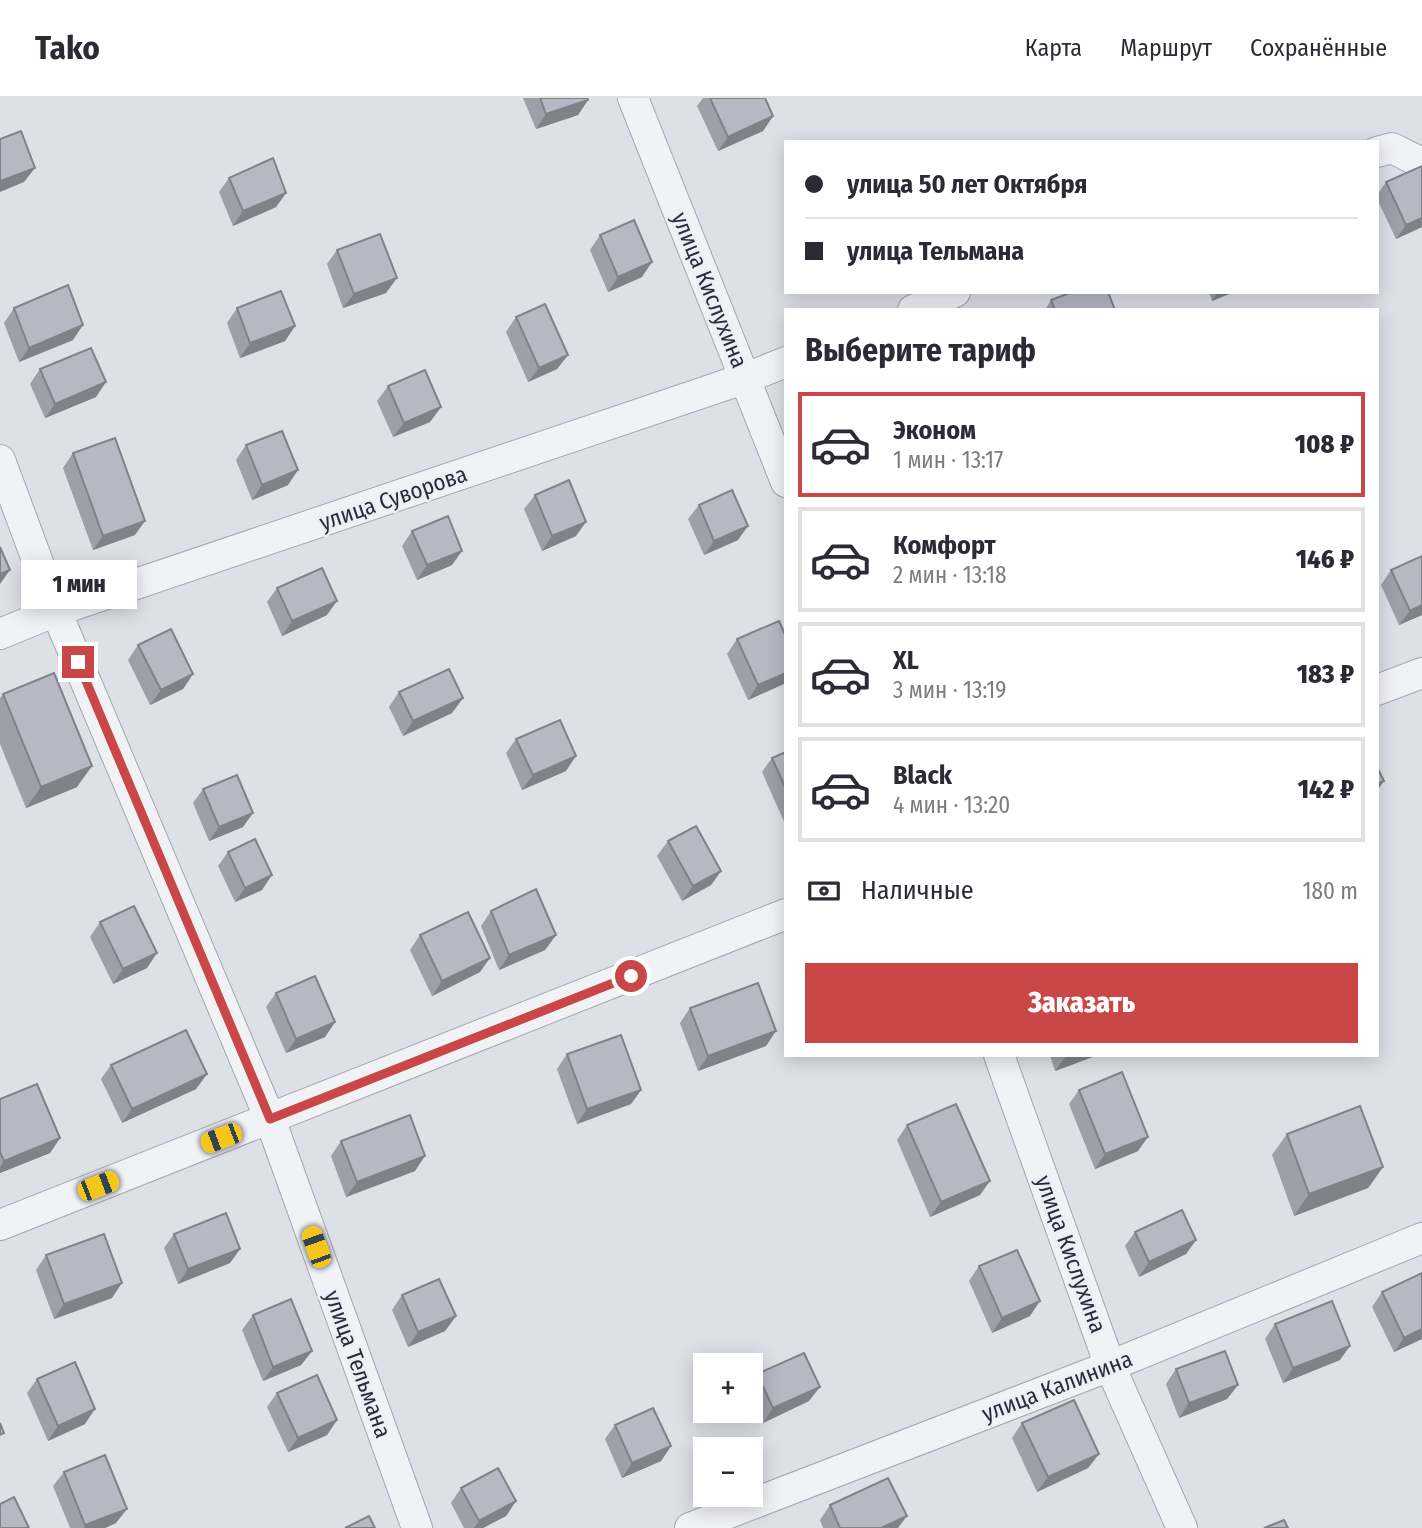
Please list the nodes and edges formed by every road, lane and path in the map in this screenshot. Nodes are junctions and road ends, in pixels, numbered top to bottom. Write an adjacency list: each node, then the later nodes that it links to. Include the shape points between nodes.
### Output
1 (633, 98): 7 (street, улица Кислухина)
2 (1385, 150): 3 (street)
3 (1422, 163)
4 (950, 294): 5 (street)
5 (918, 308)
6 (784, 363): 7 (street, улица Суворова)
7 (746, 378): 9 (street, улица Кислухина); 10 (street, улица Суворова)
8 (0, 460): 10 (street, улица Тельмана)
9 (784, 477)
10 (56, 611): 11 (street, улица Суворова); 16 (street, улица Тельмана)
11 (0, 635)
12 (1422, 673): 13 (street)
13 (1379, 689)
14 (784, 915): 16 (street)
15 (1000, 1057): 19 (street, улица Кислухина)
16 (270, 1119): 17 (street); 20 (street, улица Тельмана)
17 (0, 1225)
18 (1422, 1238): 19 (street, улица Калинина)
19 (1110, 1366): 21 (street, улица Калинина); 22 (street, улица Кислухина)
20 (417, 1528)
21 (690, 1528)
22 (1182, 1528)

